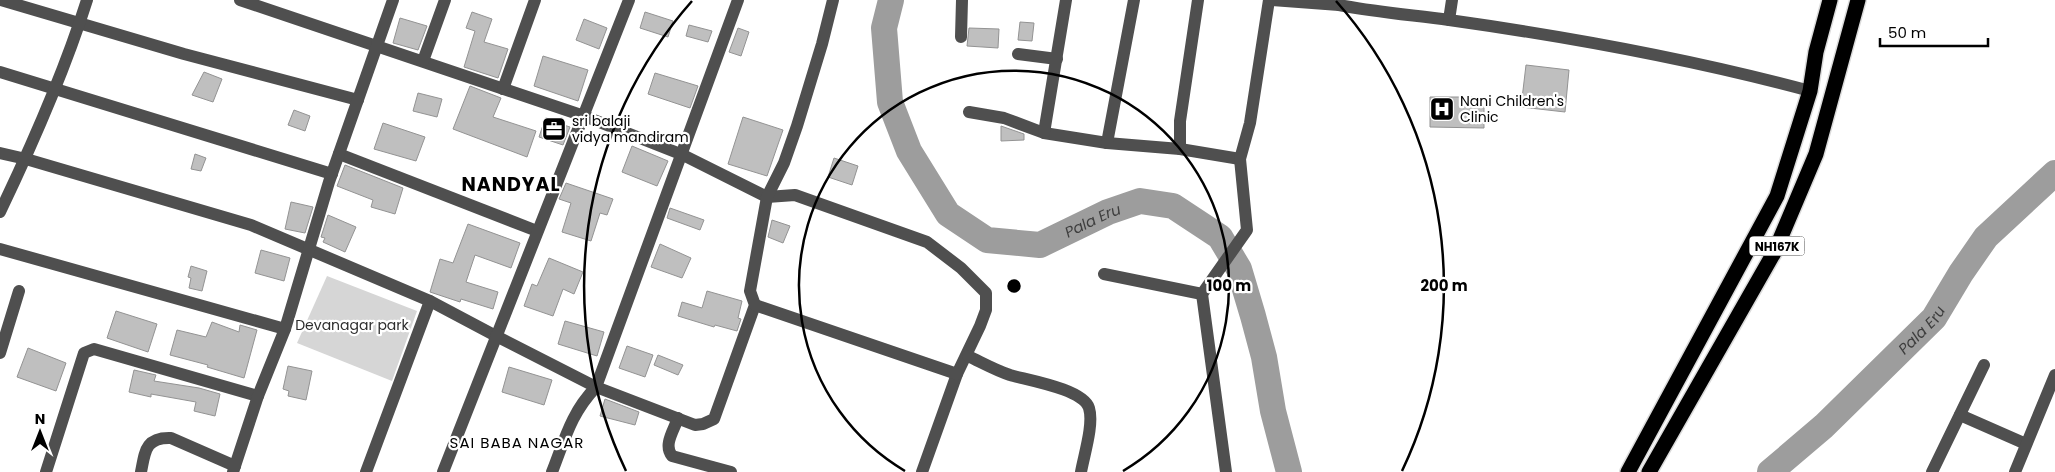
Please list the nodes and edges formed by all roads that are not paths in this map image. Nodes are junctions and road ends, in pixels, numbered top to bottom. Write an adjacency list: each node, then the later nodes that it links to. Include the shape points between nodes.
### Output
1 (0, 0): 20 (street)
2 (87, 0): 20 (street)
3 (240, 0): 22 (street)
4 (393, 0): 22 (street)
5 (445, 0): 25 (street)
6 (535, 0): 28 (street)
7 (629, 0): 32 (street)
8 (738, 0): 38 (street)
9 (834, 0): 42 (street, via 797,126)
10 (962, 0): 21 (street)
11 (1066, 0): 24 (street)
12 (1134, 0): 34 (street)
13 (1198, 0): 35 (street, via 1180,120)
14 (1271, 0): 18 (street); 40 (street, via 1250,123)
15 (1452, 0): 19 (street)
16 (1830, 0): 29 (highway, NH167K)
17 (1858, 0): 76 (highway, NH167K, via 1816,154 1775,251)
18 (1338, 3): 19 (street, via 1370,11)
19 (1449, 20): 29 (street, via 1647,52)
20 (80, 24): 27 (street); 30 (street)
21 (961, 37)
22 (377, 46): 25 (street); 30 (street)
23 (1018, 54): 24 (street)
24 (1057, 59): 33 (street)
25 (423, 61): 28 (street)
26 (0, 72): 27 (street)
27 (55, 88): 39 (street); 41 (street)
28 (504, 89): 32 (street)
29 (1810, 90): 64 (highway, NH167K, via 1776,196)
30 (358, 100): 37 (street)
31 (969, 112): 33 (street, via 1004,118)
32 (584, 116): 38 (street); 44 (street)
33 (1044, 133): 34 (street)
34 (1107, 143): 35 (street)
35 (1180, 149): 40 (street)
36 (0, 153): 39 (street)
37 (339, 154): 41 (street); 44 (street)
38 (683, 155): 42 (street); 59 (street)
39 (26, 159): 43 (street); 46 (street, via 251,225)
40 (1240, 159): 49 (street, via 1247,230)
41 (332, 174): 46 (street)
42 (767, 197): 51 (street, via 750,291); 55 (street, via 795,195 927,242 961,268 986,293 986,310)
43 (0, 212)
44 (537, 232): 53 (street)
45 (0, 249): 52 (street)
46 (310, 249): 50 (street); 52 (street)
47 (1104, 274): 49 (street)
48 (19, 290): 54 (street)
49 (1202, 294): 74 (street)
50 (430, 301): 53 (street); 68 (street)
51 (755, 305): 57 (street); 62 (street, via 714,419 695,425)
52 (286, 329): 60 (street)
53 (496, 336): 59 (street); 69 (street)
54 (0, 353)
55 (968, 356): 57 (street); 73 (street, via 1008,374 1060,389 1089,406 1091,420)
56 (1984, 365): 61 (street)
57 (957, 374): 72 (street)
58 (2055, 375): 63 (street)
59 (596, 387): 62 (street); 70 (street, via 574,414)
60 (258, 396): 65 (street); 66 (street, via 94,349 88,350 84,353)
61 (1960, 415): 63 (street); 77 (street)
62 (678, 418): 71 (street, via 668,445 672,456)
63 (2026, 444): 78 (street)
64 (1637, 452): 75 (highway, NH167K); 76 (street)
65 (234, 469): 67 (street, via 170,438 160,437 146,448)
66 (46, 472)
67 (141, 472)
68 (366, 472)
69 (443, 472)
70 (552, 472)
71 (731, 472)
72 (922, 472)
73 (1081, 472)
74 (1226, 472)
75 (1628, 472)
76 (1648, 472)
77 (1932, 472)
78 (2015, 472)

